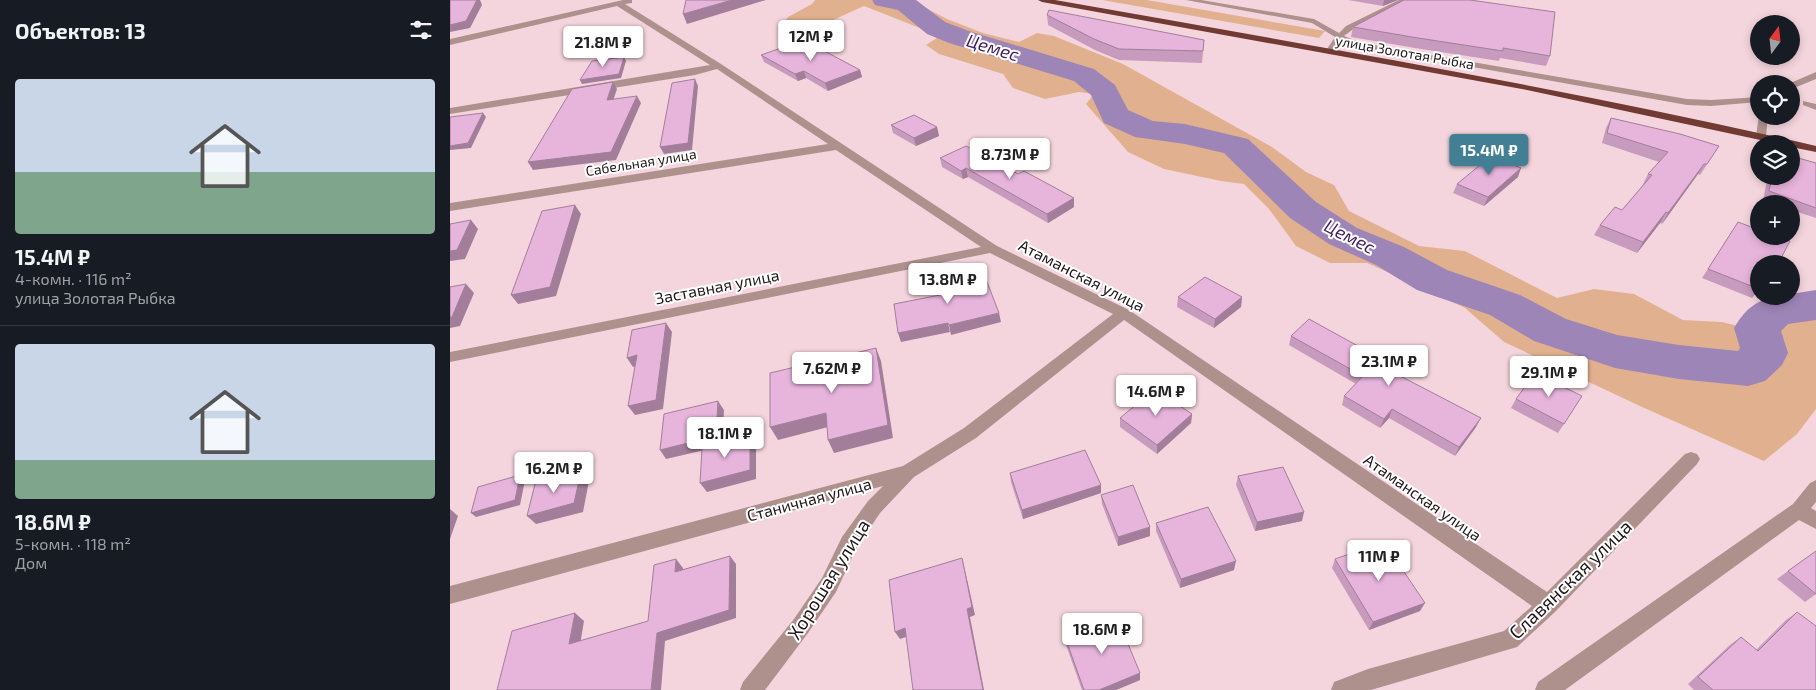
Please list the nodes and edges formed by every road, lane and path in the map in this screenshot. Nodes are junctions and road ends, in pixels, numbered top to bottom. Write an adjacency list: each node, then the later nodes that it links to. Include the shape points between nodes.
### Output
1 (1042, 0): 7 (highway, улица Золотая Рыбка)
2 (1189, 0): 5 (lane, via 1314,22)
3 (1404, 0): 5 (lane)
4 (625, 2): 6 (street); 8 (street, Атаманская улица)
5 (1339, 36): 7 (lane); 11 (lane, via 1360,45 1688,102)
6 (450, 42)
7 (1330, 52): 15 (highway, улица Золотая Рыбка)
8 (718, 66): 14 (street); 17 (street, Атаманская улица)
9 (1816, 75): 10 (street)
10 (1800, 82)
11 (1750, 100)
12 (1806, 103): 13 (lane)
13 (1816, 107)
14 (450, 111)
15 (1756, 135)
16 (1800, 145): 18 (highway, улица Золотая Рыбка)
17 (838, 146): 19 (street, Сабельная улица); 20 (street, Атаманская улица)
18 (1816, 149)
19 (450, 207)
20 (992, 249): 21 (street, Атаманская улица); 22 (street, Заставная улица)
21 (1124, 313): 24 (street, Станичная улица, via 970,433); 29 (street, Атаманская улица)
22 (450, 357)
23 (1692, 459): 29 (street, Славянская улица)
24 (908, 472): 28 (street, Станичная улица); 30 (street, Хорошая улица, via 874,506 849,543 824,593)
25 (1816, 488): 26 (street)
26 (1799, 510): 27 (street); 32 (street)
27 (1816, 521)
28 (450, 596)
29 (1548, 605): 31 (street, Славянская улица, via 1510,640)
30 (751, 690)
31 (1342, 690)
32 (1546, 690)

